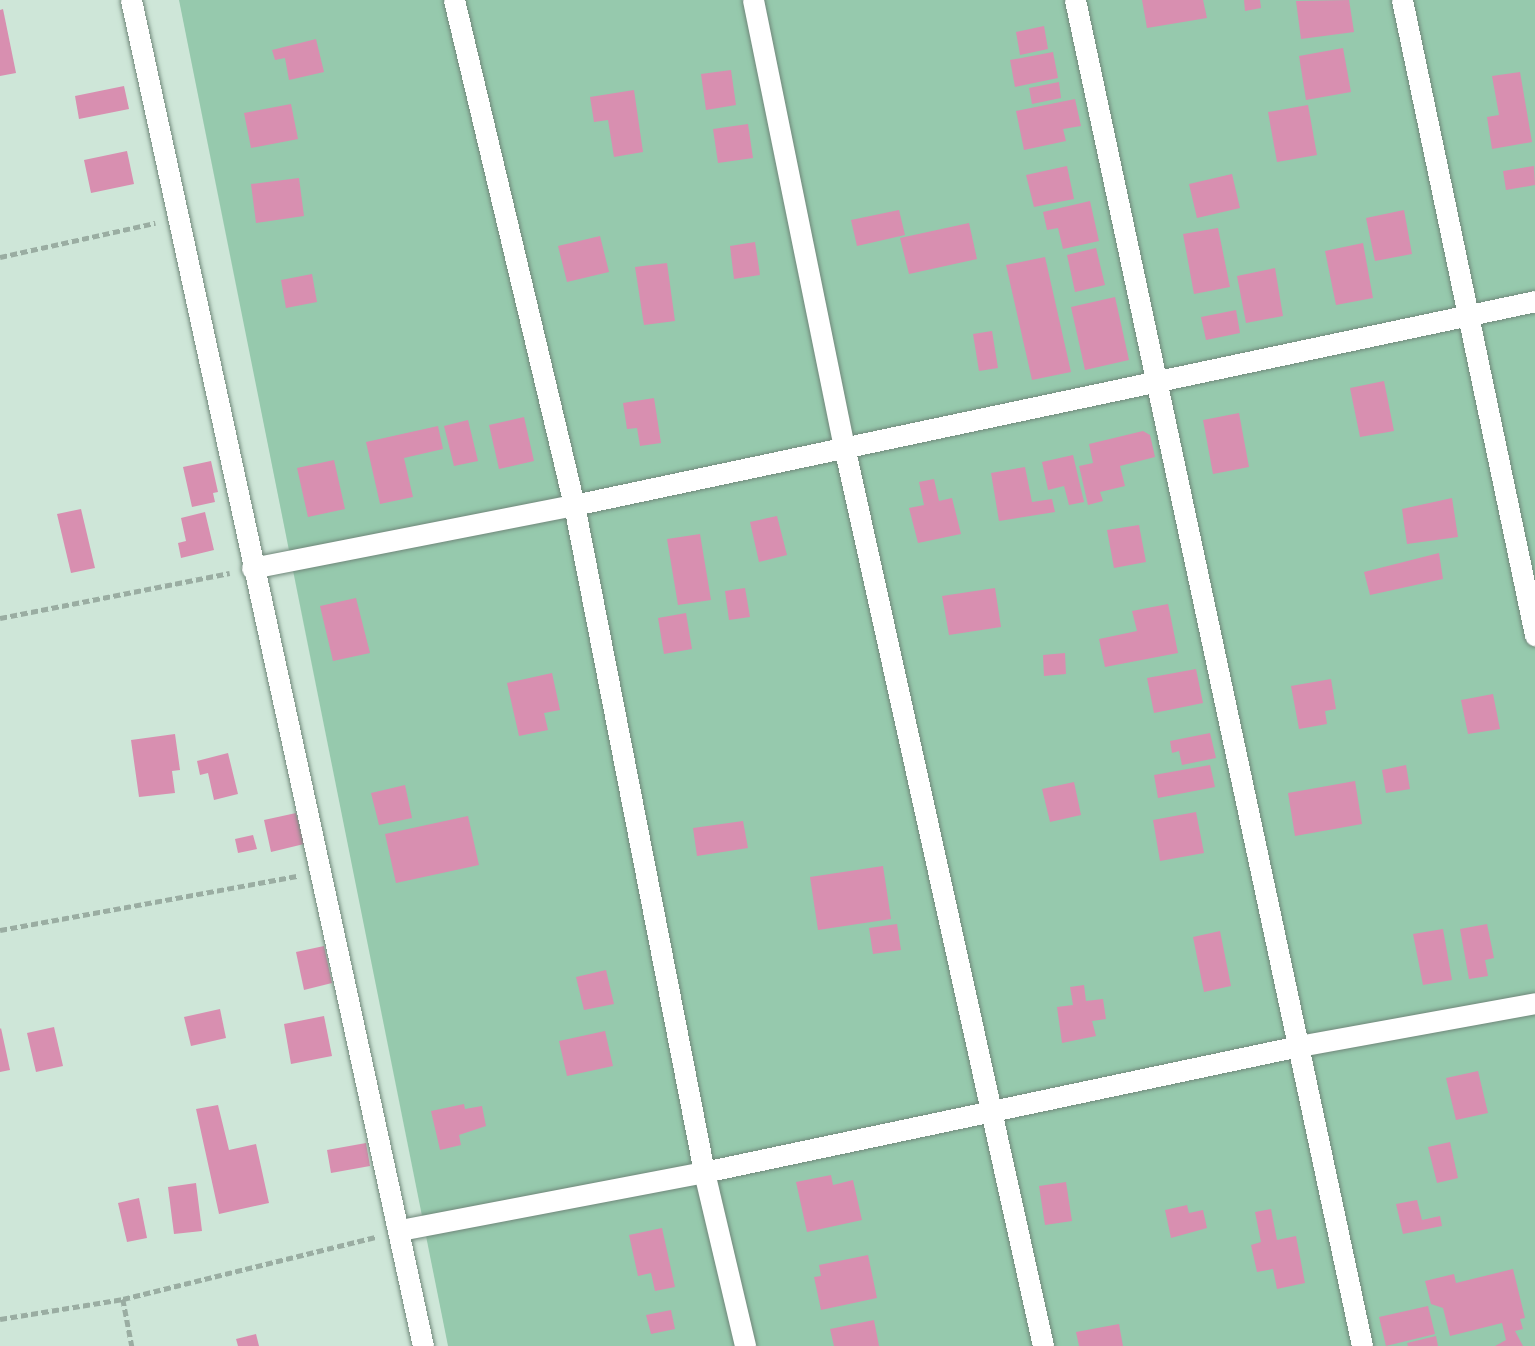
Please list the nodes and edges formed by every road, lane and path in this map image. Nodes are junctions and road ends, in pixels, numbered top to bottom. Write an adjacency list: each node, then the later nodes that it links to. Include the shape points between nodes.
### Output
1 (131, 0): 6 (street)
2 (454, 0): 12 (street)
3 (753, 0): 11 (street)
4 (1075, 0): 10 (street)
5 (1402, 0): 9 (street)
6 (179, 218): 7 (path); 13 (street)
7 (0, 257)
8 (1535, 301): 9 (street)
9 (1467, 315): 10 (street); 15 (street)
10 (1156, 379): 11 (street); 19 (street)
11 (844, 446): 12 (street); 20 (street)
12 (574, 505): 13 (street); 21 (street)
13 (252, 568): 14 (path); 16 (street)
14 (0, 618)
15 (1535, 635)
16 (323, 871): 17 (path); 22 (street)
17 (0, 930)
18 (1535, 1003): 19 (street)
19 (1299, 1046): 20 (street); 29 (street)
20 (989, 1109): 21 (street); 28 (street)
21 (704, 1172): 22 (street); 27 (street)
22 (400, 1230): 23 (path); 26 (street)
23 (123, 1299): 24 (path); 25 (path)
24 (0, 1319)
25 (132, 1346)
26 (423, 1346)
27 (745, 1346)
28 (1043, 1346)
29 (1362, 1346)

